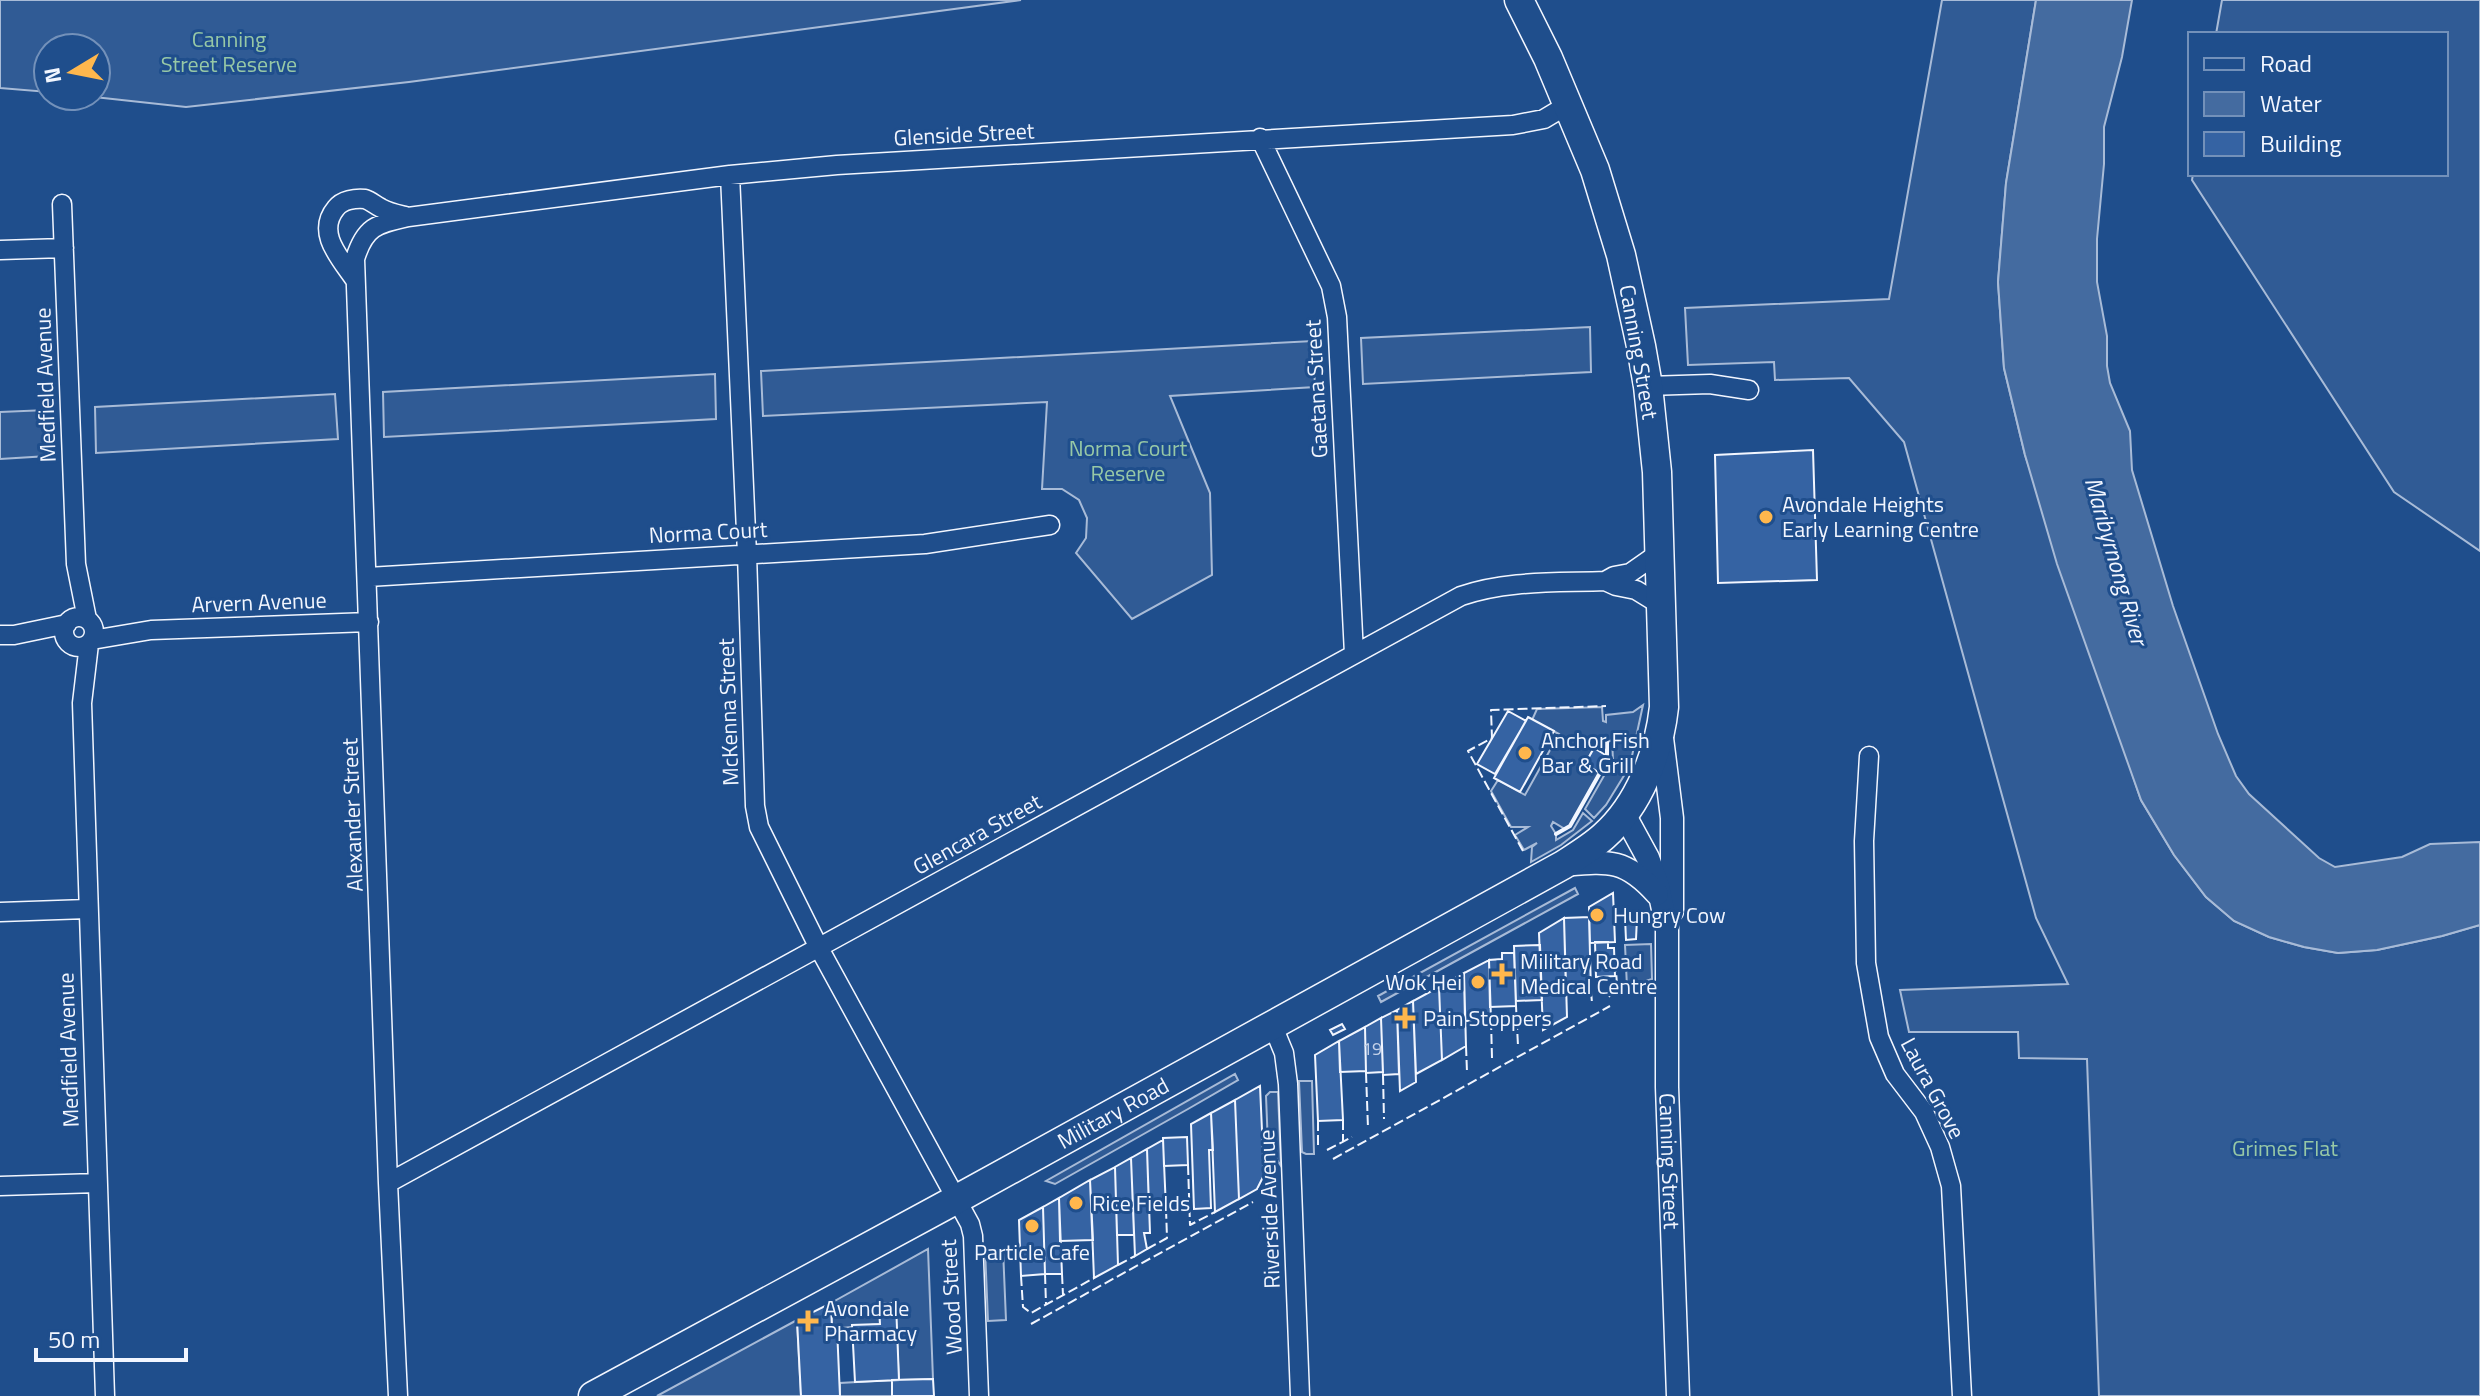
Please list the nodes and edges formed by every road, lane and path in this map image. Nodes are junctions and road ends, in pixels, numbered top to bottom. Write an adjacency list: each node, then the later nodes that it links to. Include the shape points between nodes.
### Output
1 (1519, 0): 2 (main road, Canning Street)
2 (1569, 104): 3 (street, Glenside Street, via 1544,119 1513,125); 11 (main road, Canning Street, via 1621,255)
3 (1260, 138): 4 (street, Glenside Street); 22 (street, Gaetana Street, via 1331,286 1337,317)
4 (730, 175): 6 (street, Glenside Street); 15 (street, McKenna Street)
5 (62, 204): 8 (street, Medfield Avenue)
6 (408, 217): 7 (street, Glenside Street, via 378,224); 10 (street, via 369,200 339,204 327,228 331,244)
7 (365, 235): 10 (street, Alexander Street, via 355,259)
8 (64, 248): 9 (street); 20 (street, Medfield Avenue)
9 (0, 250)
10 (357, 283): 16 (street, Alexander Street)
11 (1648, 386): 12 (street, via 1710,384); 14 (main road, Canning Street)
12 (1749, 390)
13 (1050, 525): 15 (street, Norma Court, via 925,544)
14 (1660, 552): 17 (street, Glencara Street, via 1630,573); 18 (main road, Canning Street)
15 (747, 554): 16 (street, Norma Court); 31 (street, McKenna Street, via 755,806 759,827)
16 (368, 577): 19 (street, Alexander Street)
17 (1605, 581): 18 (street, Glencara Street, via 1636,590); 22 (street, Glencara Street, via 1482,589)
18 (1662, 606): 23 (main road, Canning Street)
19 (369, 622): 20 (street, Arvern Avenue); 34 (street, Alexander Street)
20 (79, 632): 21 (street, Arvern Avenue); 28 (street, Medfield Avenue)
21 (7, 635)
22 (1354, 654): 31 (street, Glencara Street)
23 (1662, 724): 25 (main road, Canning Street, via 1649,767); 30 (street, Canning Street, via 1672,818 1672,907)
24 (1869, 756): 43 (street, Laura Grove, via 1866,963 1879,1037 1895,1074 1924,1112 1951,1186)
25 (1624, 814): 26 (main road, Military Road, via 1604,836); 27 (street, Canning Street, via 1648,858)
26 (1563, 865): 27 (street, via 1600,862 1628,867); 32 (main road, Military Road)
27 (1662, 902): 30 (street, Canning Street)
28 (87, 909): 29 (street); 33 (street, Medfield Avenue)
29 (0, 912)
30 (1667, 928): 42 (street, Canning Street, via 1666,1061)
31 (819, 948): 34 (street, Glencara Street); 36 (street, McKenna Street)
32 (1272, 1024): 36 (main road, Military Road); 41 (street, Riverside Avenue, via 1284,1053 1288,1084)
33 (97, 1183): 35 (street); 37 (street, Medfield Avenue)
34 (388, 1183): 38 (street, Alexander Street)
35 (0, 1186)
36 (957, 1199): 39 (main road, Military Road); 40 (street, Wood Street, via 973,1236)
37 (105, 1396)
38 (398, 1396)
39 (593, 1396)
40 (979, 1396)
41 (1300, 1396)
42 (1678, 1396)
43 (1962, 1396)

